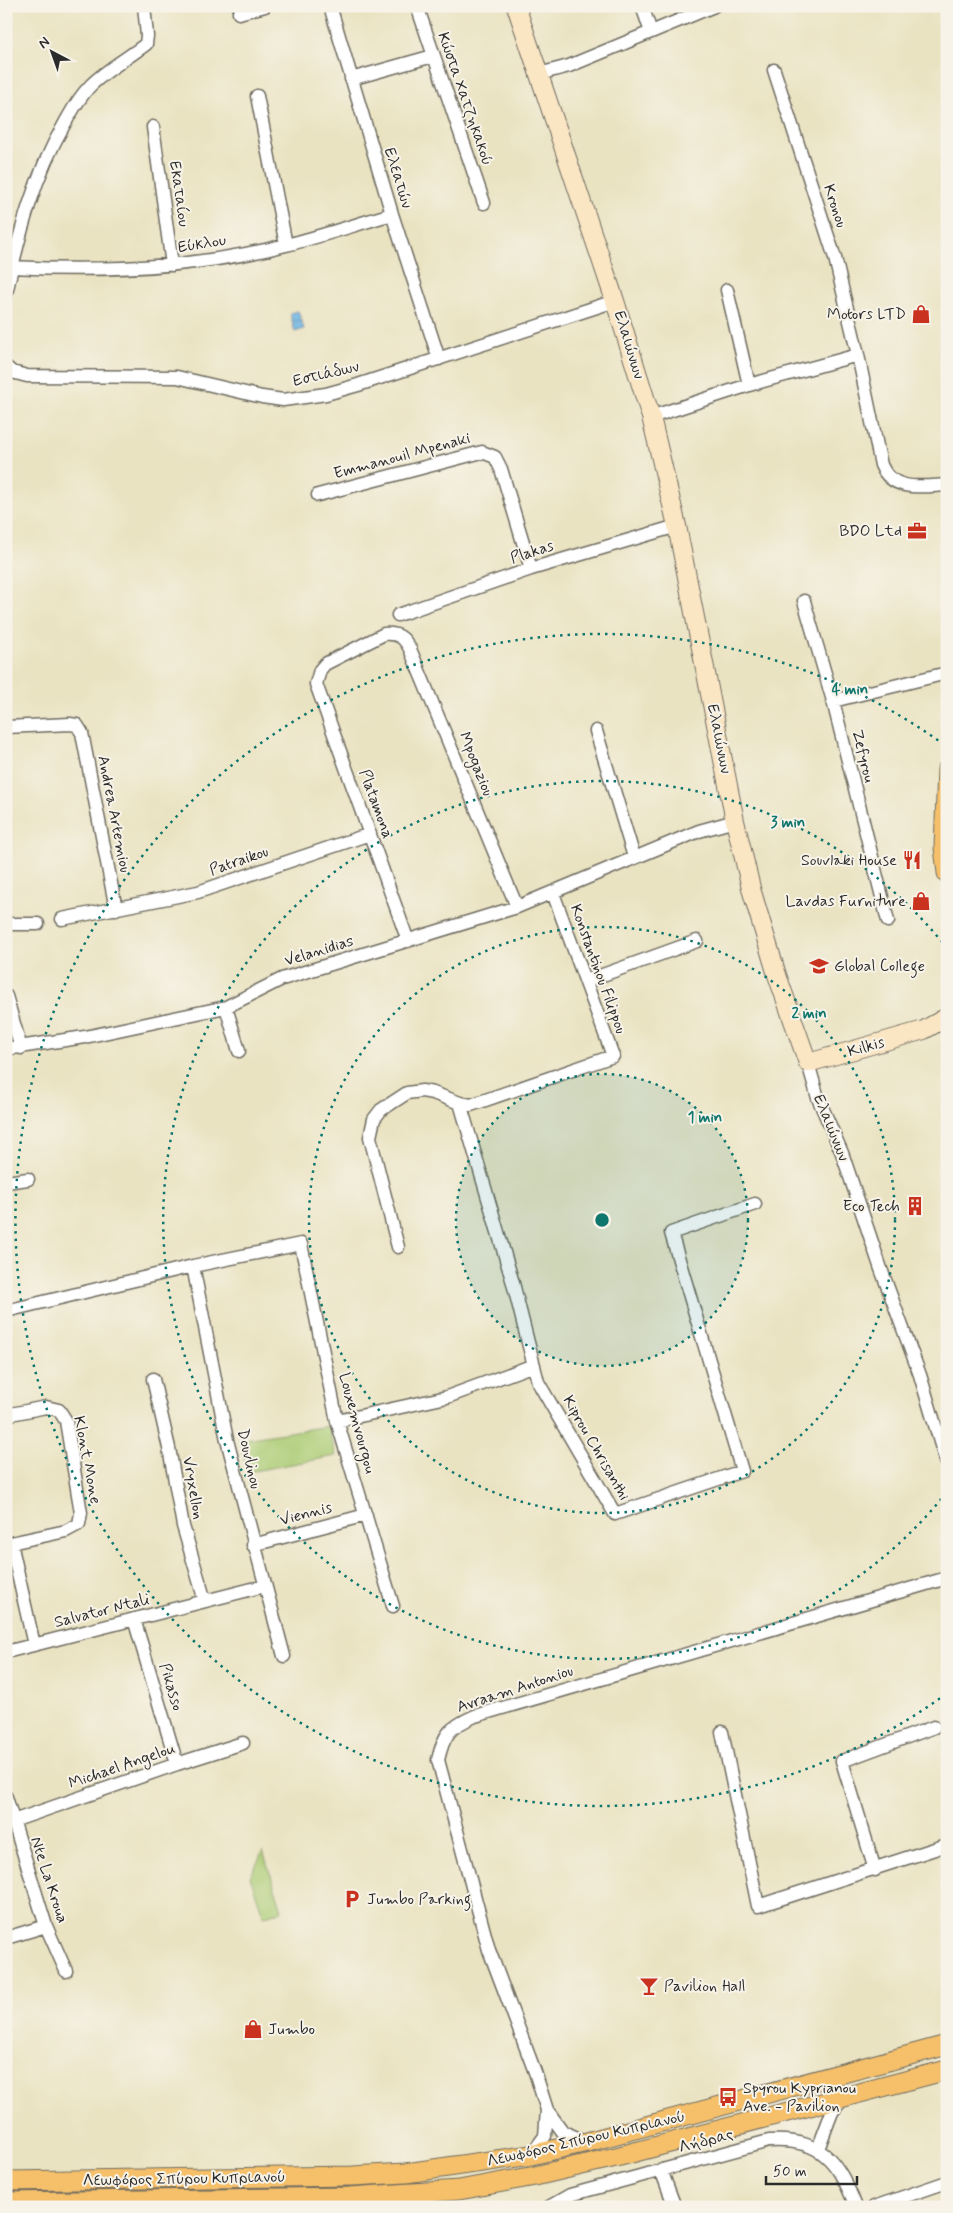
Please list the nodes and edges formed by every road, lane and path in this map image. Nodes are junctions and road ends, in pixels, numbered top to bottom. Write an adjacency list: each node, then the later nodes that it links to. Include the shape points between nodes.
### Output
1 (144, 6): 20 (street, via 146,44 102,75 80,98 36,181)
2 (265, 6): 8 (street)
3 (330, 6): 13 (street, Ελεατών)
4 (417, 6): 10 (street, Κώστα Χατζηκακού)
5 (516, 6): 12 (main road, Ελαιώνων)
6 (642, 6): 9 (street)
7 (714, 6): 9 (street)
8 (239, 13)
9 (651, 32): 12 (street, via 578,63)
10 (432, 56): 13 (street); 16 (street, Κώστα Χατζηκακού)
11 (774, 70): 24 (street, Kronou, via 835,258)
12 (539, 74): 23 (main road, Ελαιώνων)
13 (351, 79): 17 (street, Ελεατών)
14 (257, 96): 18 (street)
15 (153, 128): 19 (street, Εκαταίου)
16 (484, 202)
17 (392, 214): 18 (street, Εύκλου); 25 (street, Ελεατών)
18 (286, 245): 19 (street, Εύκλου)
19 (172, 265): 20 (street, Εύκλου, via 109,269)
20 (12, 267): 22 (street)
21 (727, 290): 27 (street)
22 (6, 294)
23 (615, 301): 25 (street, Εστιάδων); 28 (main road, Ελαιώνων)
24 (858, 355): 27 (street); 29 (street, Kronou, via 884,471 908,487)
25 (439, 359): 26 (street, Εστιάδων, via 326,394 283,400 177,377 27,376)
26 (6, 367)
27 (749, 385): 28 (street)
28 (651, 416): 31 (main road, Ελαιώνων)
29 (947, 485)
30 (318, 495): 32 (street, Emmanouil Mpenaki, via 482,452 495,457 502,469)
31 (678, 526): 32 (street, Plakas); 41 (main road, Ελαιώνων)
32 (531, 569): 34 (street, Plakas)
33 (804, 601): 37 (street, Zefyrou)
34 (398, 615)
35 (401, 636): 42 (street, Platamona, via 384,634 325,664 317,677 316,684); 46 (street, Mpogaziou, via 410,649)
36 (947, 673): 37 (street)
37 (833, 701): 49 (street, Zefyrou)
38 (6, 727): 47 (street, Andrea Artemiou, via 78,725)
39 (596, 731): 43 (street)
40 (947, 770): 44 (main road, via 944,847)
41 (735, 821): 43 (street, Velanidias, via 699,831); 63 (main road, Ελαιώνων, via 777,975)
42 (370, 834): 47 (street, Patraikou, via 198,892); 52 (street, Platamona)
43 (634, 857): 45 (street, Velanidias)
44 (947, 873)
45 (553, 893): 46 (street, Velanidias); 54 (street, Konstantinou Filippou)
46 (517, 907): 52 (street, Velanidias)
47 (116, 909): 48 (street, Patraikou)
48 (62, 919)
49 (888, 921)
50 (6, 924): 51 (street)
51 (38, 924)
52 (408, 941): 56 (street, Velanidias, via 282,979)
53 (697, 941): 54 (street)
54 (586, 980): 64 (street, Konstantinou Filippou, via 613,1056 471,1105)
55 (6, 996): 60 (street)
56 (226, 1008): 60 (street, Velanidias); 62 (street)
57 (947, 1017): 59 (main road, Kilkis)
58 (947, 1029): 59 (main road, Kilkis)
59 (924, 1030): 63 (main road, Kilkis)
60 (21, 1048): 61 (street, Velanidias)
61 (6, 1049)
62 (239, 1051)
63 (808, 1063): 75 (street, Ελαιώνων, via 818,1098 859,1197)
64 (460, 1103): 68 (street, via 433,1093 407,1093 381,1110 374,1119 370,1137); 71 (street, Kiprou Chrisanthi)
65 (28, 1179): 66 (street)
66 (6, 1182)
67 (755, 1204): 71 (street, Kiprou Chrisanthi, via 671,1233 742,1470 615,1514 538,1382)
68 (398, 1247)
69 (193, 1266): 70 (street); 74 (street, Louxemvourgou, via 300,1244); 78 (street, Douvlinou, via 227,1440)
70 (6, 1311)
71 (534, 1365): 74 (street, via 447,1397)
72 (153, 1379): 81 (street, Vryxellon, via 183,1526)
73 (6, 1415): 77 (street, Klont Mone, via 46,1408 59,1410 66,1421 81,1513 79,1524 66,1531)
74 (337, 1422): 76 (street, Louxemvourgou)
75 (947, 1465)
76 (366, 1515): 78 (street, Viennis); 82 (street, Louxemvourgou)
77 (8, 1543): 84 (street)
78 (253, 1545): 80 (street, Douvlinou)
79 (947, 1578): 101 (street, Avraam Antoniou, via 474,1716 460,1722 446,1734 438,1760 489,1950)
80 (264, 1586): 81 (street, Salvator Ntali); 86 (street, Douvlinou)
81 (206, 1601): 83 (street, Salvator Ntali)
82 (393, 1606)
83 (134, 1620): 84 (street, Salvator Ntali); 90 (street, Pikasso)
84 (34, 1645): 85 (street, Salvator Ntali)
85 (6, 1652)
86 (284, 1656)
87 (934, 1726): 94 (street, via 842,1761)
88 (722, 1732): 94 (street, via 758,1906)
89 (243, 1743): 90 (street, Michael Angelou)
90 (177, 1764): 92 (street, Michael Angelou)
91 (6, 1797): 92 (street, Nte La Kroua)
92 (13, 1821): 95 (street, Nte La Kroua)
93 (947, 1846): 94 (street)
94 (875, 1870)
95 (46, 1926): 96 (street); 97 (street, Nte La Kroua)
96 (6, 1938)
97 (66, 1972)
98 (947, 2045): 102 (main road, Λεωφόρος Σπύρου Κυπριανού)
99 (947, 2070): 100 (main road, Λεωφόρος Σπύρου Κυπριανού)
100 (845, 2095): 103 (street, via 832,2112); 108 (main road, Λεωφόρος Σπύρου Κυπριανού, via 620,2156 459,2190 349,2197)
101 (547, 2110): 102 (street, via 563,2132); 104 (street, via 544,2136)
102 (587, 2142): 104 (main road, Λεωφόρος Σπύρου Κυπριανού)
103 (818, 2149): 105 (street, Λήδρας, via 792,2142 769,2141); 109 (street, via 832,2163)
104 (530, 2155): 106 (main road, Λεωφόρος Σπύρου Κυπριανού, via 450,2168 353,2176)
105 (661, 2170): 110 (street, Λήδρας, via 570,2195); 111 (street)
106 (6, 2181)
107 (947, 2182): 112 (street)
108 (6, 2202)
109 (854, 2202)
110 (549, 2207)
111 (675, 2207)
112 (874, 2207)

